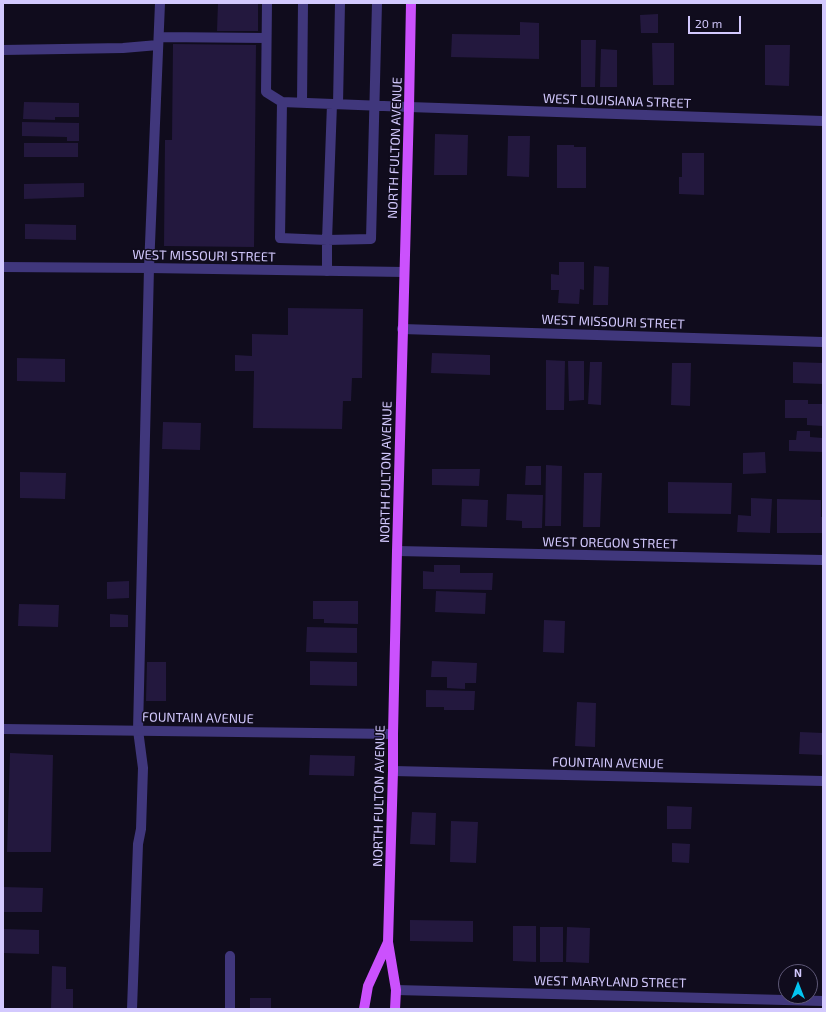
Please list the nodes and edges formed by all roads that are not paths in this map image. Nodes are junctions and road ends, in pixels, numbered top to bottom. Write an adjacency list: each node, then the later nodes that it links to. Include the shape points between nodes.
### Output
1 (160, 3): 8 (street)
2 (267, 3): 7 (street)
3 (303, 3): 11 (street)
4 (340, 3): 12 (street)
5 (377, 3): 13 (street)
6 (411, 3): 14 (main road, NORTH FULTON AVENUE)
7 (266, 38): 8 (street); 10 (street, via 266,92)
8 (159, 41): 9 (street, via 123,48); 18 (street)
9 (3, 50)
10 (282, 102): 11 (street, WEST LOUISIANA STREET); 16 (street, via 280,238)
11 (302, 102): 12 (street, WEST LOUISIANA STREET)
12 (335, 104): 13 (street, WEST LOUISIANA STREET); 16 (street)
13 (375, 105): 14 (street, WEST LOUISIANA STREET); 16 (street, via 371,239)
14 (409, 107): 15 (street, WEST LOUISIANA STREET); 20 (main road, NORTH FULTON AVENUE)
15 (823, 121)
16 (327, 240): 19 (street)
17 (3, 267): 18 (street, WEST MISSOURI STREET)
18 (149, 268): 19 (street, WEST MISSOURI STREET); 26 (street)
19 (327, 271): 20 (street, WEST MISSOURI STREET)
20 (404, 272): 21 (main road, NORTH FULTON AVENUE)
21 (402, 329): 22 (street, WEST MISSOURI STREET); 23 (main road, NORTH FULTON AVENUE)
22 (823, 342)
23 (397, 551): 24 (street, WEST OREGON STREET); 27 (main road, NORTH FULTON AVENUE)
24 (823, 560)
25 (3, 729): 26 (street, FOUNTAIN AVENUE)
26 (138, 730): 27 (street, FOUNTAIN AVENUE); 34 (street, via 143,768)
27 (393, 734): 28 (main road, NORTH FULTON AVENUE)
28 (393, 771): 29 (street, FOUNTAIN AVENUE); 30 (main road, NORTH FULTON AVENUE)
29 (823, 782)
30 (388, 942): 32 (main road, NORTH FULTON AVENUE); 36 (main road, NORTH FULTON AVENUE, via 368,986)
31 (230, 956): 35 (street)
32 (396, 990): 33 (street, WEST MARYLAND STREET); 37 (main road, NORTH FULTON AVENUE)
33 (823, 1000)
34 (132, 1009)
35 (230, 1009)
36 (364, 1009)
37 (395, 1009)

